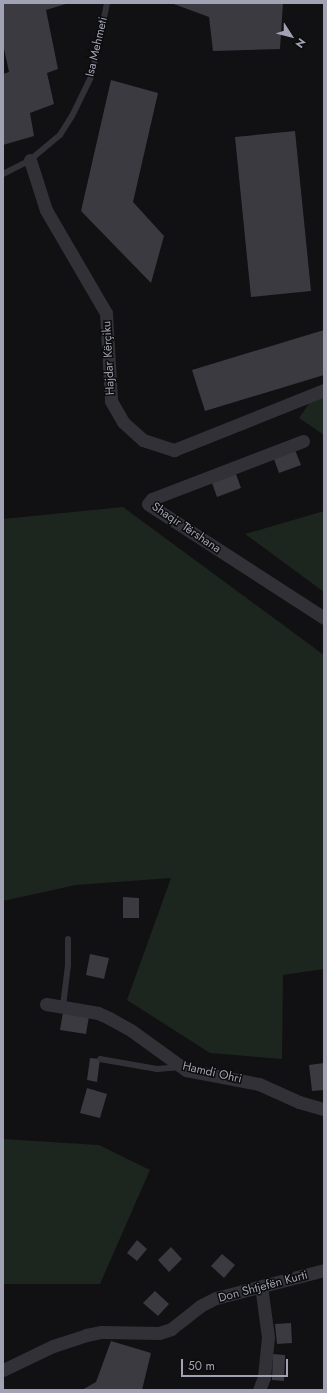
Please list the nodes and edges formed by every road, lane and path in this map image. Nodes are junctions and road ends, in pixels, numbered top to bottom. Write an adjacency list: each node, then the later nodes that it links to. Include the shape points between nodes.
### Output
1 (107, 3): 2 (lane, Isa Mehmeti, via 92,75 83,96 60,134)
2 (30, 160): 3 (lane, Isa Mehmeti); 4 (street, Hajdar Kërçiku, via 46,210 106,313 111,401 122,422 143,440 174,450)
3 (3, 174)
4 (324, 390)
5 (303, 441): 6 (street, Shaqir Tërshana, via 152,498 148,504)
6 (324, 618)
7 (68, 939): 9 (lane)
8 (46, 1004): 9 (street, Hamdi Ohri)
9 (62, 1006): 11 (street, Hamdi Ohri, via 109,1018 147,1041)
10 (100, 1059): 11 (lane, via 157,1069)
11 (178, 1067): 12 (street, Hamdi Ohri, via 259,1084 299,1102)
12 (324, 1109)
13 (324, 1270): 14 (street, Don Shtjefën Kurti)
14 (261, 1286): 15 (street, Don Shtjefën Kurti, via 216,1298 200,1306 171,1329 159,1333 102,1332 86,1335 53,1346); 16 (street, via 268,1337 264,1377)
15 (3, 1370)
16 (259, 1390)

